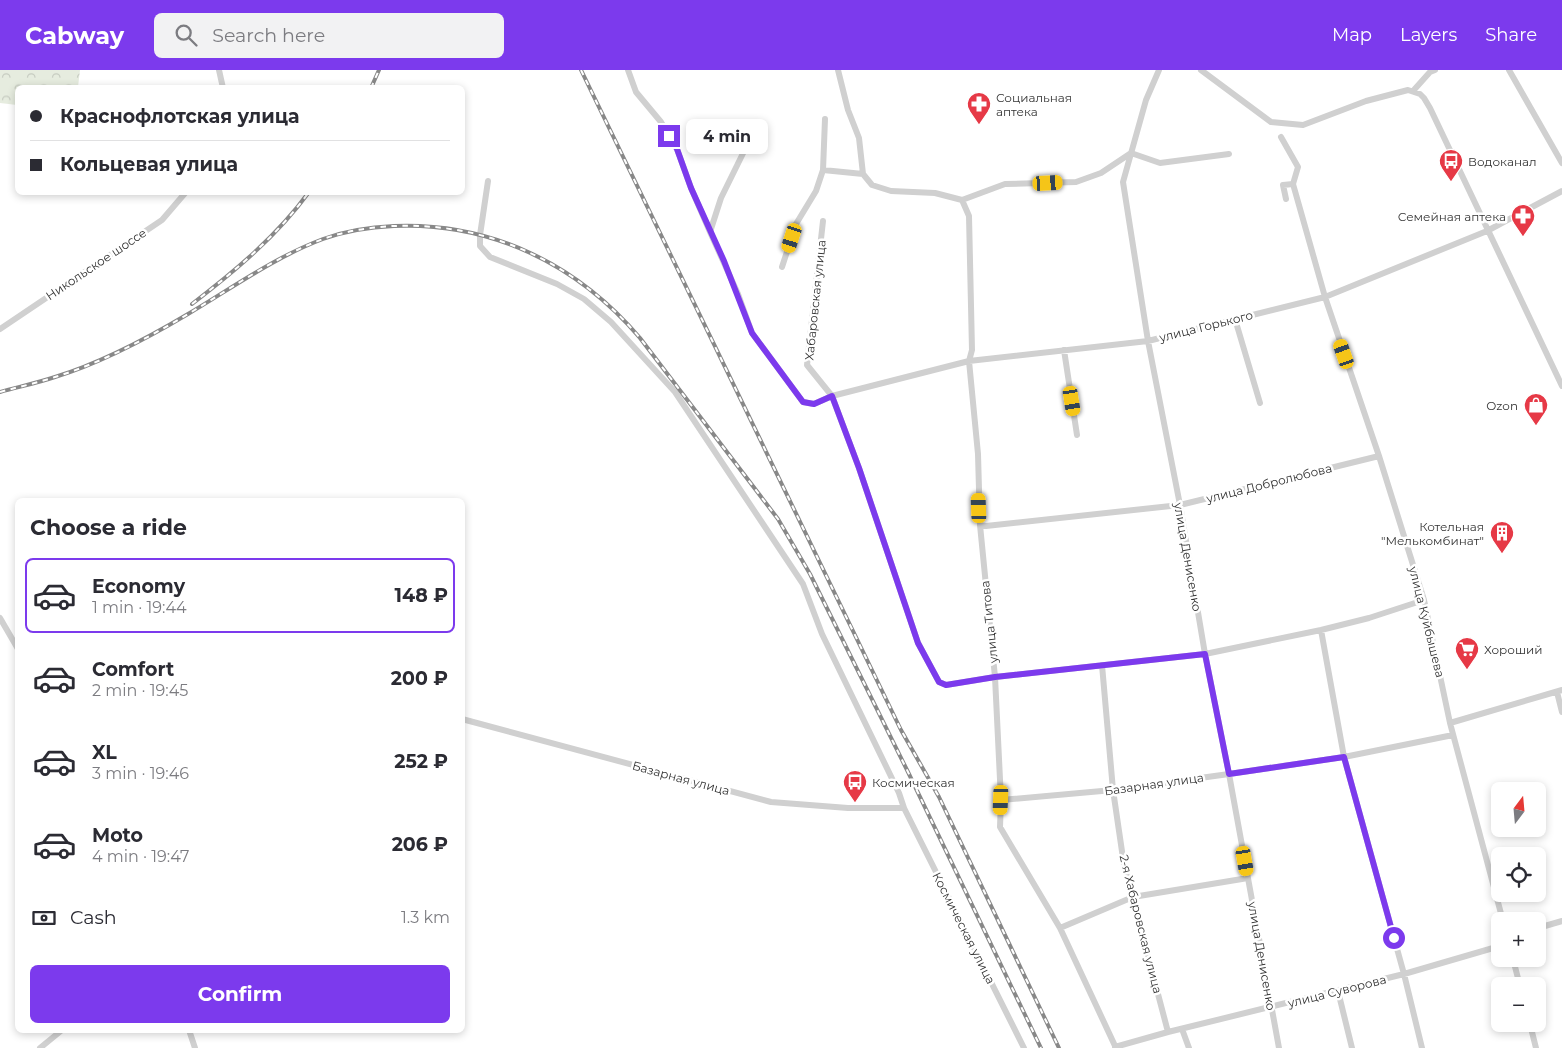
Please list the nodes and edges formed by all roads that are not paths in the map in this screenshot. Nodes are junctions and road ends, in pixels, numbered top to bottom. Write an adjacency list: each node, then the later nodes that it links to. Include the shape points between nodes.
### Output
1 (219, 70): 8 (street)
2 (628, 70): 26 (street, улица Горького, via 636,92 661,122 677,149)
3 (838, 70): 17 (street, via 859,138)
4 (1159, 70): 13 (street, улица Денисенко, via 1146,100)
5 (1201, 70): 9 (street, via 1271,122 1303,126 1366,101)
6 (1435, 70): 9 (street)
7 (1509, 70): 15 (street)
8 (222, 85)
9 (1414, 91): 25 (street, via 1430,108)
10 (825, 119): 16 (street)
11 (755, 129): 26 (street, via 721,198)
12 (1281, 137): 19 (street, улица Куйбышева, via 1298,167)
13 (1131, 152): 14 (street, via 1160,163); 23 (street, via 1101,173 1076,182 1005,184); 31 (street, улица Денисенко, via 1123,182)
14 (1229, 154)
15 (1562, 163)
16 (823, 170): 17 (street); 27 (street, via 816,191 796,224)
17 (863, 174): 23 (street, via 872,185 891,192 935,193)
18 (488, 181): 57 (street, Космическая улица, via 480,246 490,257 557,284 584,299 611,322 675,392 803,584 822,634 900,793)
19 (1293, 184): 22 (street, улица Куйбышева, via 1283,185); 28 (street, улица Куйбышева)
20 (1562, 191): 25 (street, улица Горького)
21 (183, 195): 30 (street, Никольское шоссе, via 162,220)
22 (1286, 199)
23 (962, 200): 33 (street, улица Титова, via 969,216 972,350)
24 (823, 220): 35 (street, Хабаровская улица, via 807,365)
25 (1487, 230): 28 (street, улица Горького); 34 (street)
26 (710, 232): 35 (street, улица Горького, via 752,333 803,402 814,404)
27 (782, 267)
28 (1325, 297): 29 (street, улица Горького); 38 (street, улица Куйбышева)
29 (1236, 319): 31 (street, улица Горького); 36 (street)
30 (0, 328)
31 (1148, 341): 32 (street, улица Горького); 39 (street, улица Денисенко)
32 (1064, 350): 33 (street, улица Горького); 37 (street)
33 (969, 361): 35 (street, улица Горького); 40 (street, улица Титова, via 978,454)
34 (1562, 386)
35 (832, 396): 47 (street, Хабаровская улица, via 918,643 939,682 946,685)
36 (1260, 403)
37 (1078, 434)
38 (1379, 456): 39 (street, улица Добролюбова); 41 (street, улица Куйбышева)
39 (1180, 505): 40 (street, улица Добролюбова); 45 (street, улица Денисенко)
40 (980, 525): 47 (street, улица Титова)
41 (1424, 600): 43 (street); 51 (street, улица Куйбышева)
42 (0, 618): 44 (street)
43 (1322, 630): 45 (street); 53 (street)
44 (15, 644)
45 (1205, 654): 46 (street); 54 (street, улица Денисенко)
46 (1102, 666): 47 (street); 55 (street, 2-я Хабаровская улица)
47 (995, 677): 56 (street, улица Титова)
48 (1560, 691): 49 (street); 51 (street)
49 (1562, 712)
50 (465, 720): 57 (street, Базарная улица, via 772,802 848,808)
51 (1450, 723): 52 (street, улица Куйбышева)
52 (1453, 735): 53 (street, Базарная улица); 60 (street, улица Куйбышева)
53 (1344, 757): 54 (street, Базарная улица); 65 (street)
54 (1229, 774): 55 (street, Базарная улица); 58 (street, улица Денисенко)
55 (1113, 790): 56 (street, Базарная улица); 59 (street, 2-я Хабаровская улица, via 1124,865)
56 (1001, 800): 63 (street, улица Титова, via 1000,827)
57 (904, 808): 75 (street, Космическая улица)
58 (1248, 878): 59 (street); 67 (street, улица Денисенко)
59 (1133, 897): 63 (street); 69 (street, 2-я Хабаровская улица)
60 (1501, 912)
61 (1562, 920): 62 (street)
62 (1546, 925)
63 (1060, 928): 76 (street, улица Титова)
64 (1491, 949): 65 (street, улица Суворова)
65 (1404, 974): 66 (street, улица Суворова); 80 (street)
66 (1338, 990): 67 (street, улица Суворова); 79 (street)
67 (1271, 1007): 68 (street, улица Суворова); 78 (street, улица Денисенко)
68 (1182, 1029): 69 (street, улица Суворова); 77 (street)
69 (1168, 1032): 76 (street, улица Суворова)
70 (1532, 1032): 81 (street)
71 (58, 1033): 73 (street)
72 (190, 1033): 74 (street)
73 (40, 1048)
74 (195, 1048)
75 (1024, 1048)
76 (1116, 1048)
77 (1189, 1048)
78 (1279, 1048)
79 (1352, 1048)
80 (1422, 1048)
81 (1536, 1048)

